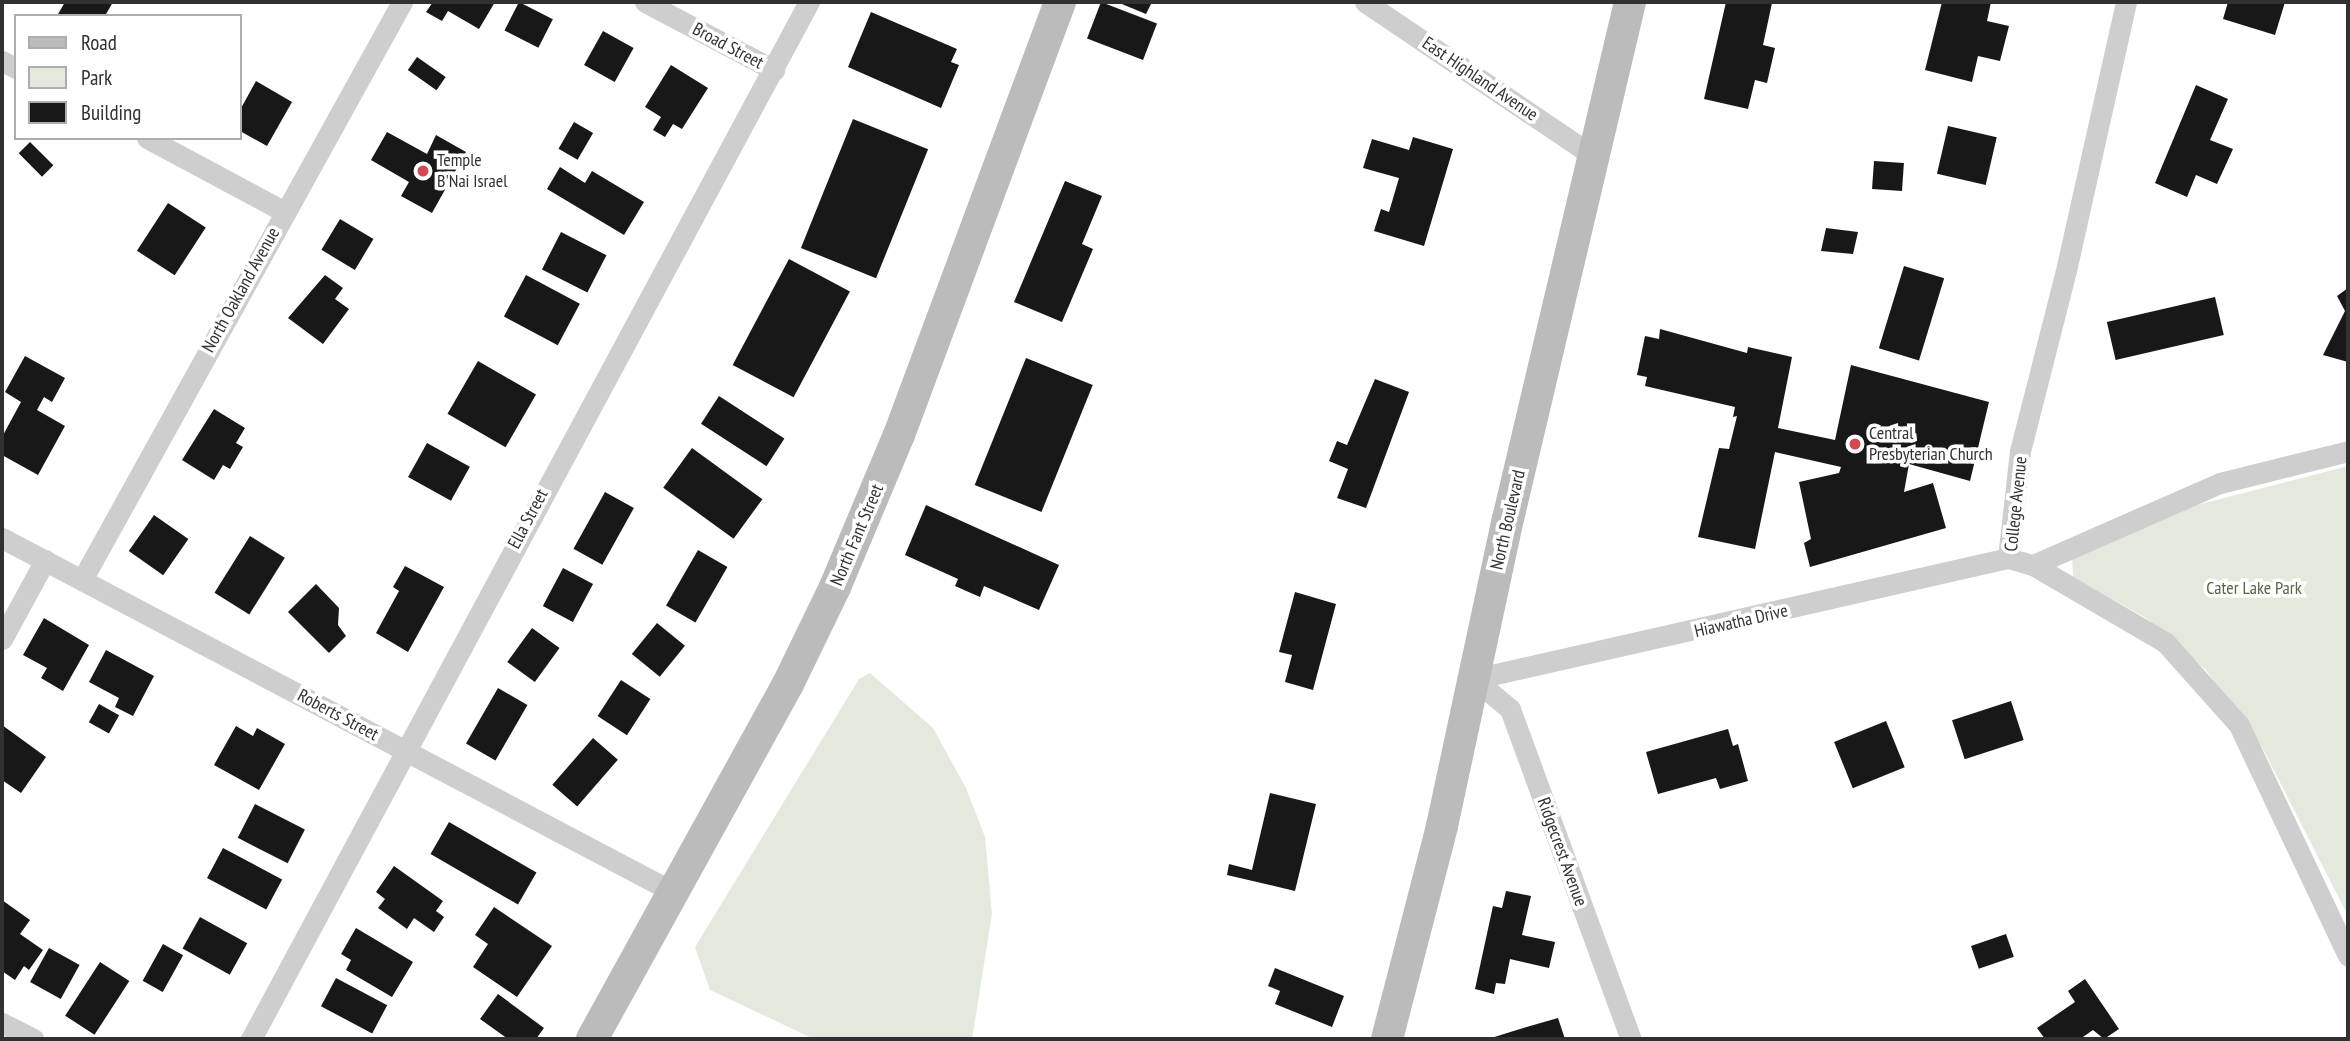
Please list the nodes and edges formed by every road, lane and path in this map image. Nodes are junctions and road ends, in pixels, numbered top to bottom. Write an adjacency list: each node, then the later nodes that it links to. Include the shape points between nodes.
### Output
1 (402, 2): 11 (street, North Oakland Avenue)
2 (645, 2): 8 (street, Broad Street)
3 (809, 2): 8 (street, Ella Street)
4 (1060, 2): 21 (main road, North Fant Street, via 867,513 788,684)
5 (1364, 2): 10 (street, East Highland Avenue)
6 (1630, 2): 10 (main road, North Boulevard)
7 (2126, 2): 14 (street, College Avenue, via 2020,451)
8 (774, 70): 20 (street, Ella Street)
9 (151, 140): 11 (street)
10 (1595, 157): 19 (main road, North Boulevard)
11 (285, 212): 17 (street, North Oakland Avenue)
12 (2348, 451): 16 (street, via 2220,483)
13 (2, 538): 15 (street, Roberts Street)
14 (2008, 558): 16 (street, College Avenue); 19 (street, Hiawatha Drive)
15 (45, 560): 17 (street, Roberts Street); 18 (street)
16 (2033, 565): 22 (street, College Avenue, via 2165,642 2239,725)
17 (82, 580): 20 (street, Roberts Street)
18 (2, 639)
19 (1474, 679): 27 (main road, North Boulevard); 28 (street, Ridgecrest Avenue, via 1510,709)
20 (405, 751): 21 (street, Roberts Street); 25 (street, Ella Street)
21 (675, 893): 26 (main road, North Fant Street)
22 (2348, 956)
23 (2, 1023): 24 (street)
24 (33, 1039)
25 (251, 1039)
26 (592, 1039)
27 (1387, 1039)
28 (1631, 1039)

